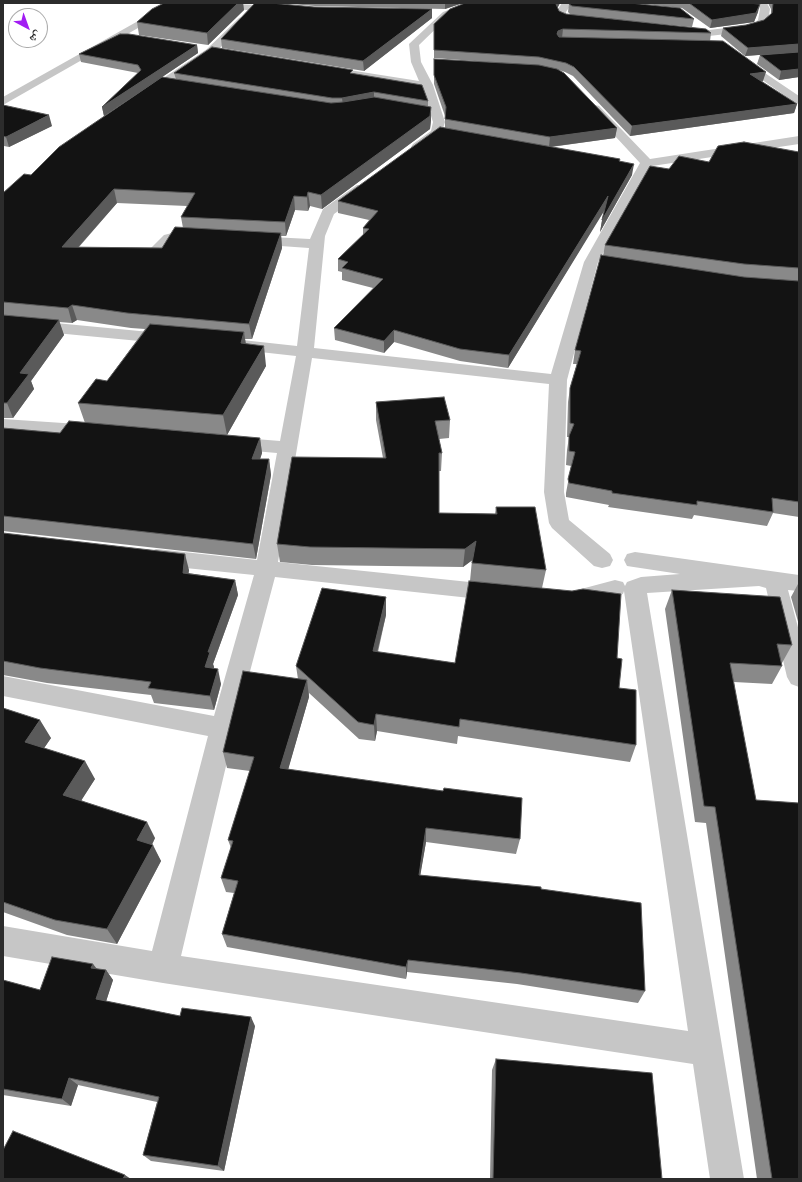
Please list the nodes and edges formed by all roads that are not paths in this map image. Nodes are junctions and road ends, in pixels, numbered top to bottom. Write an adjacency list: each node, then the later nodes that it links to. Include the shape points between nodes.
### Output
1 (152, 3): 10 (street)
2 (474, 3): 28 (street, via 438,14 414,44 423,63)
3 (567, 3): 11 (street, via 561,12 562,16)
4 (203, 4): 5 (street)
5 (257, 5): 9 (street); 21 (street)
6 (173, 6): 10 (street)
7 (764, 6): 8 (street); 16 (street, via 763,21 758,25)
8 (750, 8)
9 (293, 10)
10 (147, 18): 17 (street)
11 (569, 19): 13 (street); 15 (street)
12 (693, 21): 16 (street)
13 (599, 23)
14 (673, 29): 16 (street)
15 (565, 30)
16 (709, 33): 19 (street)
17 (117, 36): 18 (street); 32 (street)
18 (133, 39)
19 (720, 42)
20 (195, 48): 21 (street)
21 (211, 51): 23 (street); 27 (street)
22 (731, 51): 25 (street)
23 (226, 53)
24 (759, 60): 25 (street)
25 (743, 61): 31 (street)
26 (335, 70): 28 (street)
27 (161, 84): 29 (street); 33 (street)
28 (427, 85): 35 (street, via 437,125)
29 (177, 87)
30 (584, 96): 37 (street)
31 (799, 101)
32 (3, 102)
33 (136, 102)
34 (799, 140): 37 (street)
35 (405, 156)
36 (628, 167): 37 (street)
37 (645, 167): 43 (street)
38 (373, 180): 41 (street, via 328,212)
39 (208, 238): 42 (street, via 176,236 169,238 151,256)
40 (239, 240): 41 (street)
41 (317, 244): 48 (street)
42 (123, 256)
43 (592, 262): 44 (street); 49 (street)
44 (607, 264)
45 (3, 323): 46 (street)
46 (186, 340)
47 (217, 343): 48 (street)
48 (305, 351): 49 (street); 53 (street)
49 (558, 380): 55 (street, via 554,492 559,523)
50 (3, 425): 51 (street)
51 (107, 432)
52 (217, 442): 53 (street)
53 (288, 448): 57 (street)
54 (135, 554): 57 (street)
55 (602, 560): 56 (street, via 623,555); 60 (street, via 598,573 607,584)
56 (635, 560): 58 (street); 60 (street, via 645,570 645,580)
57 (266, 570): 61 (street); 65 (street)
58 (767, 579): 59 (street); 60 (street); 63 (street)
59 (799, 583)
60 (630, 587): 62 (street, via 568,600); 68 (street)
61 (520, 595)
62 (552, 599)
63 (799, 677)
64 (3, 686): 65 (street)
65 (223, 728): 67 (street)
66 (3, 941): 67 (street)
67 (163, 968): 68 (street)
68 (707, 1050): 69 (street)
69 (727, 1179)

